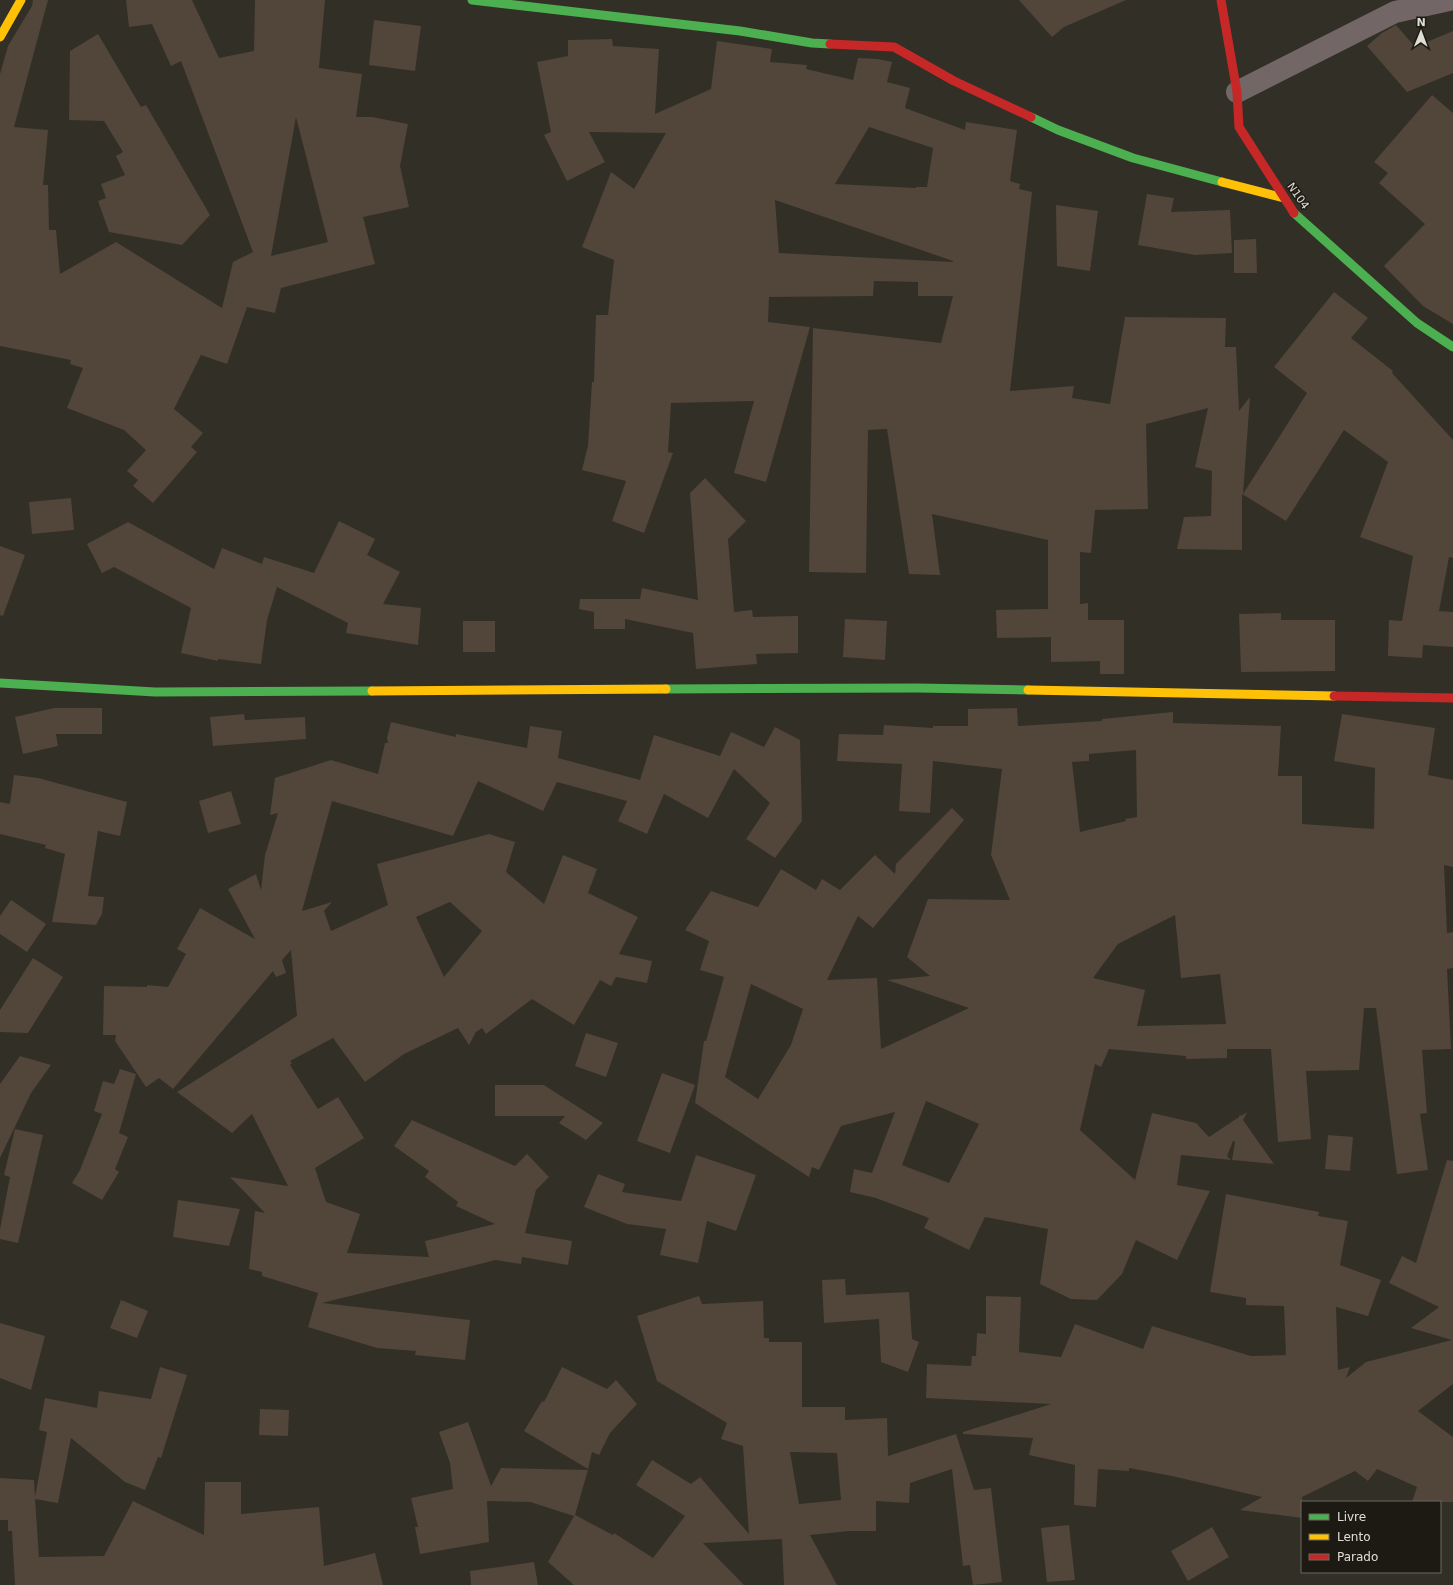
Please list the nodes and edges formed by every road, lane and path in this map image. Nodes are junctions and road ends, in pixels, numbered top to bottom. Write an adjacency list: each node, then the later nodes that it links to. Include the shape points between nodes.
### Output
1 (21, 0): 5 (street)
2 (472, 0): 7 (street, via 740,31 812,42 894,47 954,81 1058,130 1133,158)
3 (1221, 0): 6 (street, N104 / N104)
4 (1449, 0): 6 (street, via 1395,12)
5 (0, 37)
6 (1238, 92): 7 (street, N104 / N104, via 1239,127)
7 (1284, 198): 8 (street, N104 / N104, via 1296,216 1405,313)
8 (1453, 347)
9 (0, 683): 10 (street, via 155,692 917,688)
10 (1453, 698)

